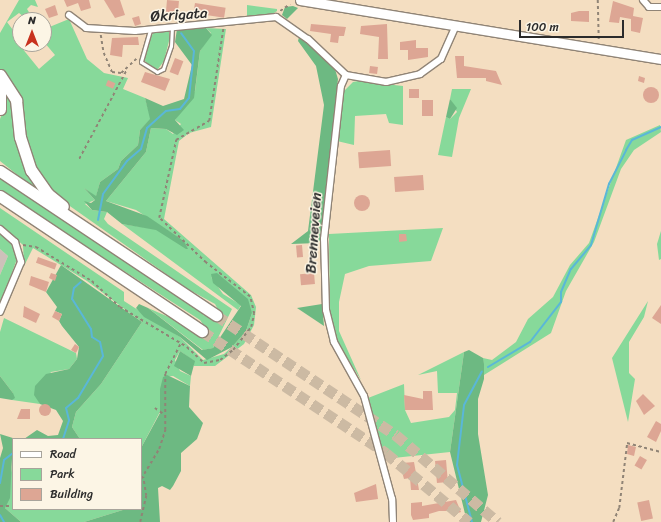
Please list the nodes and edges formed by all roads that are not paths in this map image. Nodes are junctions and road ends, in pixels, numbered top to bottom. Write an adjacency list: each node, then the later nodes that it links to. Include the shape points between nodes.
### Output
1 (300, 0): 5 (main road)
2 (643, 0): 3 (street, via 649,7)
3 (661, 7)
4 (69, 15): 7 (street, Økrigata, via 82,26)
5 (456, 25): 8 (main road); 10 (street, via 441,59 420,74 386,82)
6 (172, 26): 7 (street, Økrigata); 7 (lane, via 171,46 163,69 157,72 146,68 141,62); 10 (street, Økrigata, via 223,25 276,17 308,39)
7 (150, 30)
8 (661, 59)
9 (0, 75): 16 (highway, via 16,100 22,146 36,178 48,194)
10 (346, 75): 20 (street, Brenneveien, via 341,86 324,239 326,310 334,342 364,396 392,499)
11 (0, 88): 12 (highway)
12 (0, 109)
13 (0, 171): 16 (highway)
14 (2, 199): 19 (highway)
15 (0, 229): 17 (street, via 18,246 19,269)
16 (97, 235): 18 (highway)
17 (0, 312)
18 (216, 315)
19 (202, 331)
20 (394, 522)

